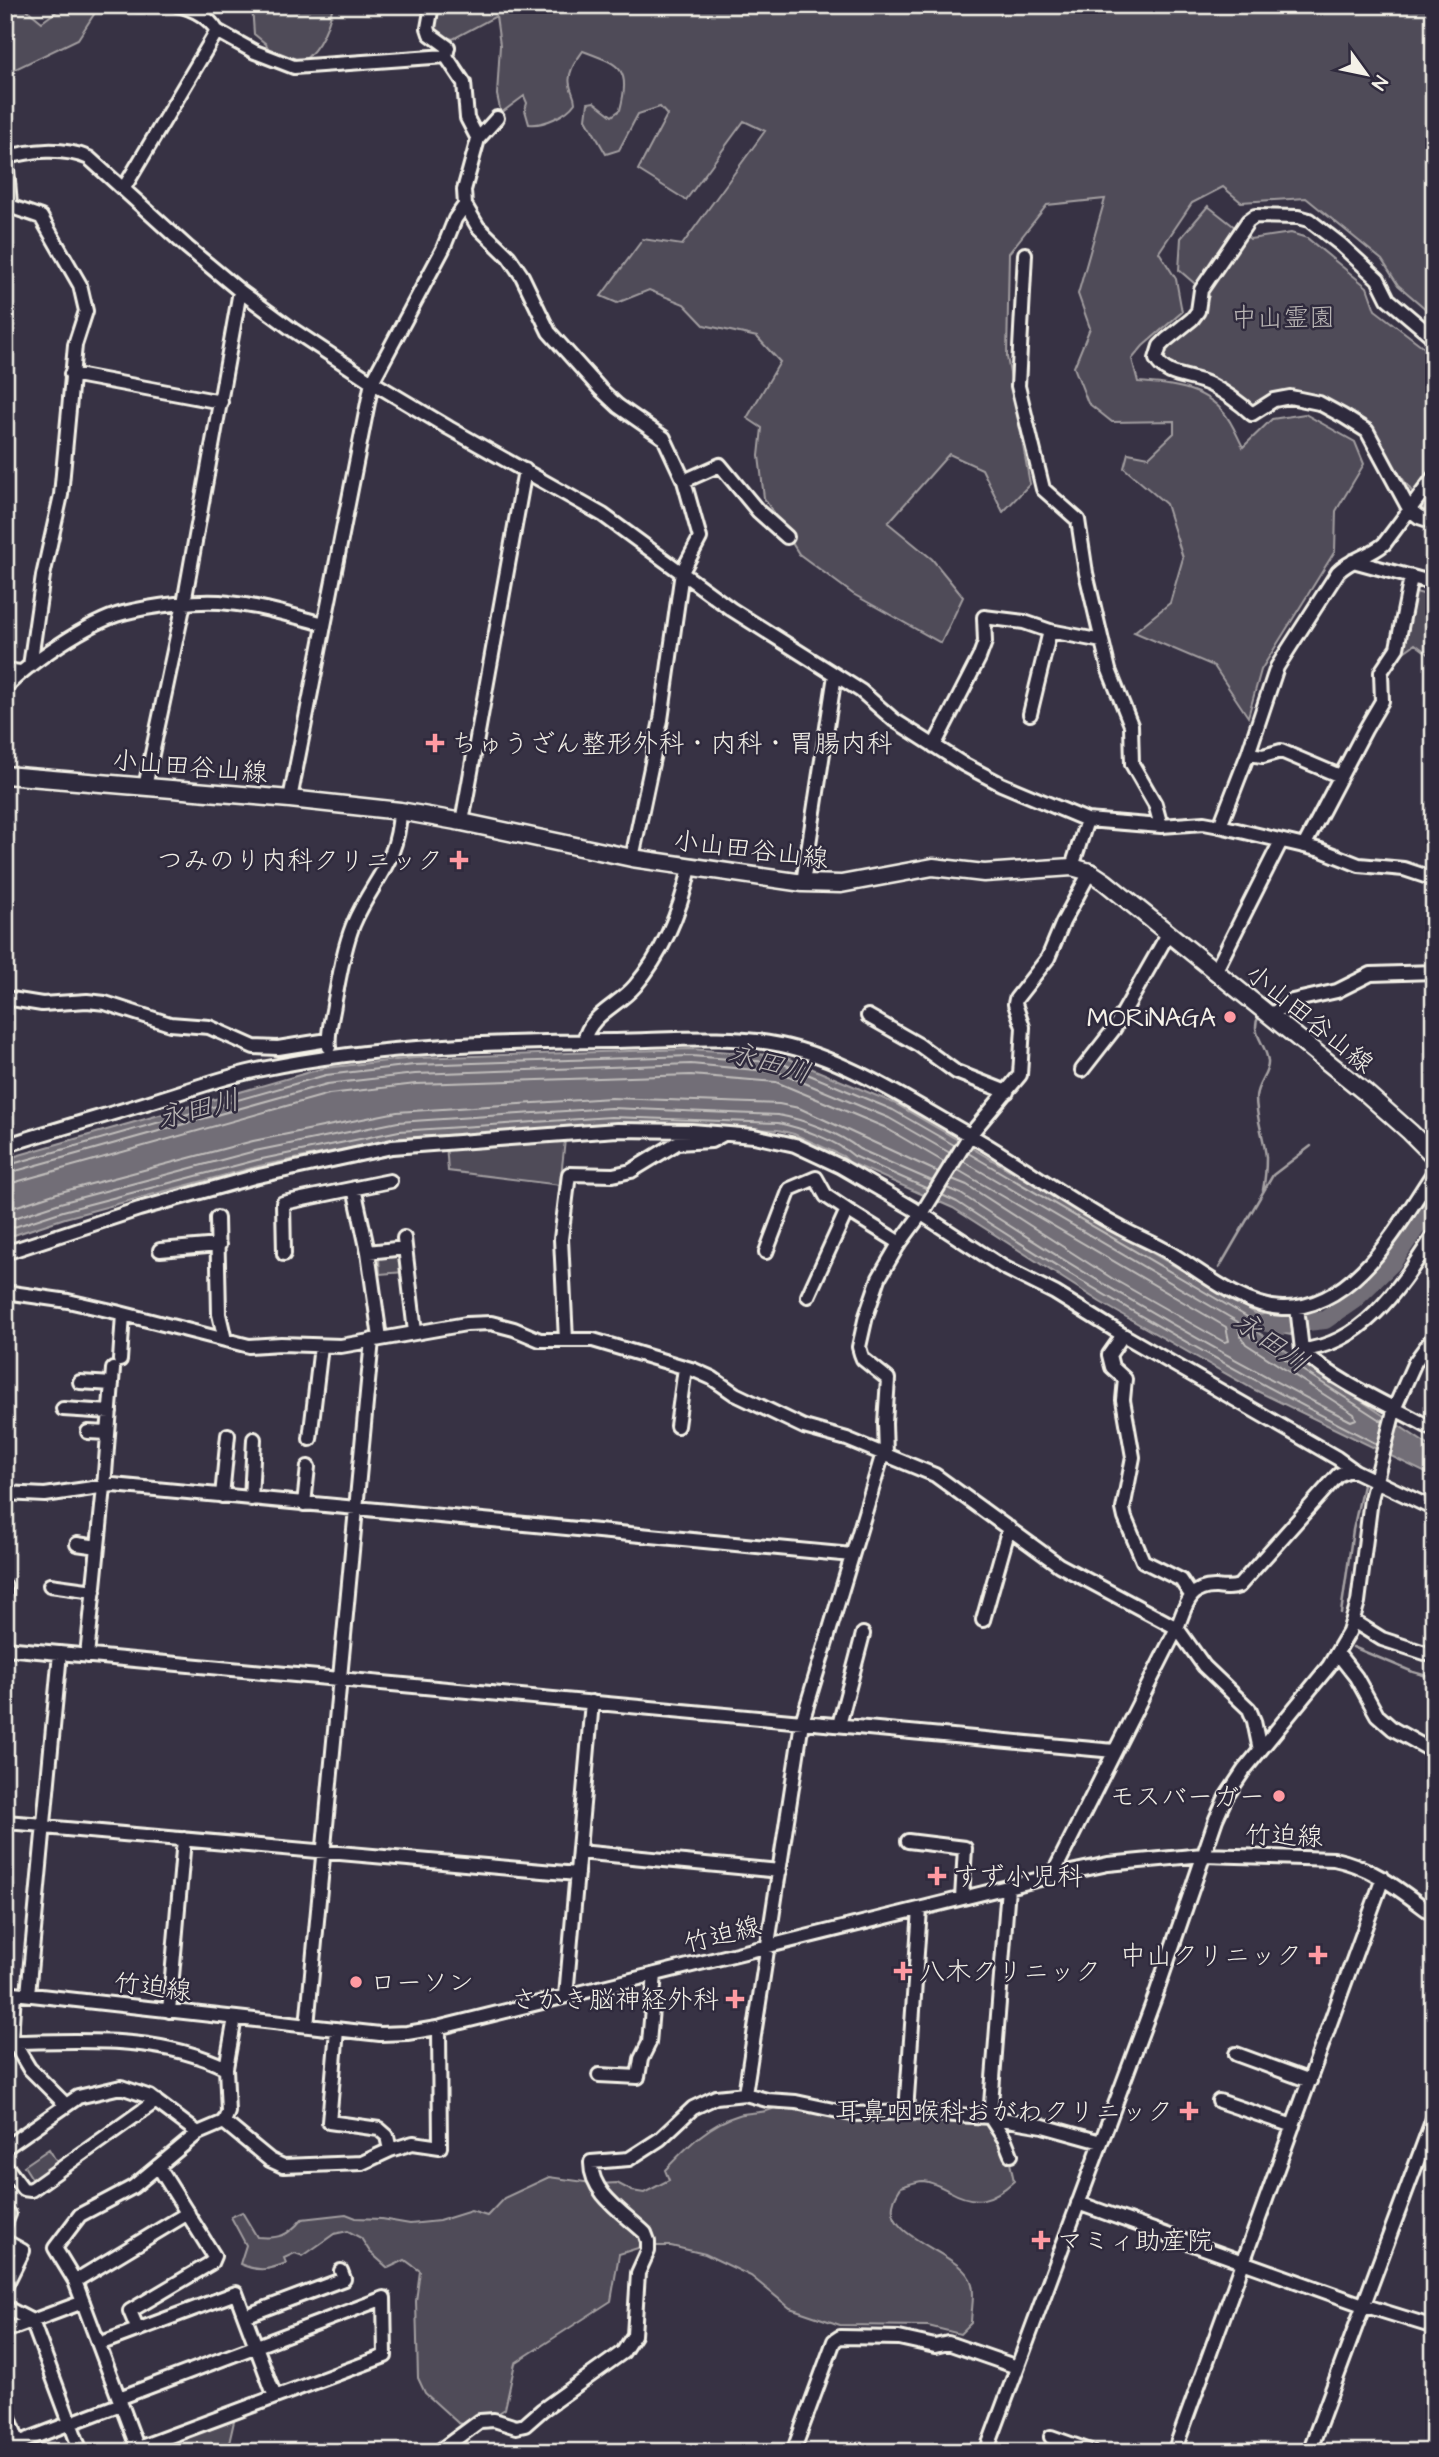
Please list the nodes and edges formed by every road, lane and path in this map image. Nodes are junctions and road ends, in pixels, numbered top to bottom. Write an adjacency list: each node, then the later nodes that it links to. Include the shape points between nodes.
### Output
1 (177, 5): 3 (street, via 194,9)
2 (428, 5): 4 (street, via 430,34 448,47)
3 (217, 31): 4 (street, via 295,67); 8 (street)
4 (446, 56): 6 (street, via 464,83 467,118)
5 (498, 118): 6 (street)
6 (478, 139): 9 (street, via 464,190)
7 (6, 158): 8 (street, via 22,153 77,153); 13 (street, via 10,204 41,217 85,299)
8 (124, 188): 11 (street)
9 (465, 205): 14 (street); 18 (street, via 478,227 522,276 550,332 618,406 664,438)
10 (1025, 254): 29 (street, via 1018,386 1043,489 1078,520)
11 (240, 290): 14 (street); 15 (street)
12 (1434, 338): 19 (street, via 1388,299 1378,279 1309,220 1255,216 1201,290 1192,320 1160,346 1156,359 1171,373 1211,385 1252,414 1273,400 1290,397 1319,403 1343,416 1367,431)
13 (71, 374): 15 (street); 30 (street, via 61,495)
14 (372, 382): 16 (street); 27 (street)
15 (221, 402): 26 (street)
16 (525, 470): 23 (street, via 603,515); 43 (street)
17 (1434, 477): 19 (street)
18 (684, 481): 21 (street, via 720,465 758,511); 23 (street, via 700,538)
19 (1409, 509): 20 (street); 22 (street, via 1384,544)
20 (1434, 522)
21 (787, 537)
22 (1353, 561): 24 (street); 36 (street, via 1338,572 1277,667)
23 (682, 572): 32 (street); 48 (street, via 660,720)
24 (1411, 577): 25 (street); 38 (street, via 1397,648 1381,672 1382,701)
25 (1434, 583)
26 (184, 603): 27 (street, via 228,602); 30 (street, via 105,620); 39 (street)
27 (324, 624): 40 (street)
28 (1050, 631): 29 (street); 34 (street); 35 (street, via 984,617 985,642 979,658)
29 (1102, 641): 44 (street, via 1131,725 1132,764 1155,804)
30 (25, 669): 31 (street); 33 (street)
31 (5, 670)
32 (835, 675): 35 (street); 53 (street)
33 (5, 688)
34 (1030, 714)
35 (934, 746): 42 (street, via 1001,784)
36 (1248, 754): 38 (street, via 1281,751); 45 (street)
37 (5, 775): 39 (main road, 小山田谷山線)
38 (1340, 776): 47 (street)
39 (145, 787): 40 (main road, 小山田谷山線)
40 (290, 799): 41 (main road, 小山田谷山線)
41 (400, 811): 43 (main road, 小山田谷山線); 60 (street, via 392,857 352,928)
42 (1087, 820): 44 (street); 49 (street)
43 (463, 822): 48 (main road, 小山田谷山線)
44 (1161, 826): 45 (street)
45 (1220, 826): 46 (street)
46 (1281, 841): 47 (street); 55 (street)
47 (1304, 845): 52 (street, via 1359,865 1404,869)
48 (632, 859): 50 (main road, 小山田谷山線)
49 (1072, 867): 51 (main road, 小山田谷山線); 53 (main road, 小山田谷山線, via 985,873 933,867 841,884)
50 (690, 869): 53 (main road, 小山田谷山線); 61 (street, via 678,914 664,942 633,988 593,1022)
51 (1090, 872): 54 (main road, 小山田谷山線); 64 (street, via 1048,958 1016,999 1024,1043 1020,1075)
52 (1434, 879)
53 (803, 883)
54 (1168, 934): 55 (main road, 小山田谷山線); 63 (street, via 1114,1029)
55 (1215, 972): 58 (main road, 小山田谷山線)
56 (1434, 972): 58 (street, via 1371,974 1337,991 1292,1001)
57 (5, 998): 60 (street, via 42,1004 105,1003 170,1024 209,1027 263,1049)
58 (1270, 1015): 68 (main road, 小山田谷山線)
59 (868, 1016): 64 (street, via 956,1072)
60 (328, 1040): 62 (street)
61 (584, 1041): 62 (street, via 449,1046); 66 (street, via 785,1045 879,1084)
62 (331, 1058): 67 (street, via 213,1081)
63 (1082, 1070)
64 (1007, 1092): 66 (street)
65 (724, 1133): 73 (street, via 783,1142 817,1154); 81 (street, via 617,1130 393,1147 254,1177); 92 (street, via 711,1141 677,1143 631,1171 569,1174 561,1239)
66 (970, 1135): 73 (street); 85 (street, via 1224,1287 1261,1304)
67 (7, 1143)
68 (1434, 1156)
69 (1434, 1172): 85 (street, via 1371,1262 1332,1295)
70 (390, 1181): 71 (street)
71 (354, 1188): 79 (street); 82 (street, via 283,1203)
72 (847, 1210): 76 (street); 80 (street, via 826,1196 816,1178 790,1189); 84 (street)
73 (923, 1212): 76 (street); 88 (street, via 1003,1267)
74 (217, 1218): 77 (street)
75 (1434, 1236): 94 (street, via 1396,1292 1371,1317 1325,1345)
76 (900, 1243): 108 (street, via 875,1290 859,1347 863,1359 888,1378)
77 (219, 1245): 78 (street); 91 (street, via 219,1314)
78 (160, 1250)
79 (368, 1252): 87 (street, via 405,1243); 90 (street)
80 (766, 1252)
81 (5, 1253)
82 (284, 1254)
83 (5, 1292): 86 (street)
84 (808, 1296)
85 (1297, 1307): 94 (street)
86 (123, 1314): 91 (street); 97 (street)
87 (415, 1332): 90 (street); 92 (street, via 491,1323 540,1340)
88 (1123, 1335): 110 (street); 127 (street, via 1109,1355 1112,1367 1125,1379 1123,1400 1133,1457 1125,1518 1143,1560 1181,1580)
89 (1434, 1336): 98 (street, via 1415,1362)
90 (376, 1339): 93 (street); 117 (street)
91 (225, 1340): 93 (street, via 249,1346)
92 (566, 1340): 95 (street, via 593,1340)
93 (321, 1346): 107 (street)
94 (1302, 1350): 98 (street, via 1361,1391)
95 (685, 1368): 101 (street); 108 (street, via 804,1427)
96 (80, 1382): 97 (street)
97 (112, 1384): 100 (street)
98 (1395, 1407): 102 (street); 111 (street)
99 (62, 1409): 100 (street)
100 (110, 1412): 104 (street)
101 (677, 1426)
102 (1434, 1430)
103 (88, 1432): 104 (street)
104 (108, 1433): 112 (street)
105 (228, 1435): 114 (street)
106 (254, 1439): 115 (street)
107 (310, 1439)
108 (884, 1453): 119 (street, via 935,1475); 122 (street)
109 (308, 1467): 116 (street)
110 (1355, 1471): 111 (street); 127 (street, via 1338,1475 1239,1586 1201,1588)
111 (1377, 1479): 118 (street); 129 (street)
112 (104, 1487): 113 (street, via 45,1495); 114 (street); 121 (street)
113 (5, 1493)
114 (222, 1496): 115 (street)
115 (251, 1499): 116 (street)
116 (304, 1504): 117 (street)
117 (357, 1509): 122 (street); 137 (street)
118 (1434, 1509)
119 (1009, 1528): 128 (street); 130 (street, via 1059,1564)
120 (77, 1545): 121 (street)
121 (98, 1547): 125 (street)
122 (852, 1555): 139 (street)
123 (50, 1585): 125 (street)
124 (5, 1586): 126 (street)
125 (94, 1591): 135 (street)
126 (5, 1594)
127 (1191, 1595): 130 (street)
128 (983, 1620)
129 (1353, 1621): 134 (street); 136 (street, via 1382,1639)
130 (1177, 1628): 141 (street, via 1203,1666 1249,1709); 142 (street)
131 (863, 1634): 140 (street)
132 (5, 1648): 133 (street)
133 (60, 1653): 135 (street); 145 (street)
134 (1338, 1654): 141 (street); 143 (street, via 1377,1715)
135 (87, 1656): 137 (street)
136 (1434, 1656)
137 (340, 1679): 138 (street); 148 (street)
138 (592, 1702): 139 (street); 149 (street)
139 (803, 1722): 140 (street); 151 (street)
140 (839, 1725): 142 (street)
141 (1260, 1750): 150 (street, via 1226,1797)
142 (1114, 1751): 153 (street)
143 (1434, 1752)
144 (5, 1822): 145 (street)
145 (44, 1826): 146 (street); 162 (street)
146 (184, 1839): 148 (street); 164 (street)
147 (908, 1842): 156 (street, via 965,1848)
148 (324, 1851): 152 (street); 166 (street)
149 (579, 1852): 151 (street); 152 (street)
150 (1203, 1855): 153 (street, 竹迫線, via 1108,1864); 154 (street, 竹迫線, via 1334,1859 1364,1866); 184 (street)
151 (780, 1871): 159 (street)
152 (577, 1874): 163 (street)
153 (1052, 1876): 155 (street, 竹迫線)
154 (1383, 1878): 158 (street, 竹迫線); 173 (street)
155 (1008, 1887): 156 (street, 竹迫線); 180 (street)
156 (962, 1898): 157 (street, 竹迫線)
157 (920, 1909): 159 (street, 竹迫線); 178 (street)
158 (1434, 1915)
159 (769, 1946): 160 (street, 竹迫線); 174 (street)
160 (655, 1974): 163 (street, 竹迫線); 172 (street, via 649,2043 638,2077)
161 (10, 1992): 162 (street, 竹迫線); 169 (street)
162 (28, 1994): 164 (street, 竹迫線)
163 (566, 1996): 167 (street, 竹迫線)
164 (169, 2011): 165 (street, 竹迫線)
165 (235, 2018): 166 (street, 竹迫線); 171 (street)
166 (307, 2026): 168 (street, 竹迫線)
167 (439, 2028): 168 (street, 竹迫線, via 380,2035); 186 (street, via 440,2147 413,2143)
168 (337, 2030): 186 (street, via 328,2122 379,2129 387,2136)
169 (10, 2046): 171 (street, via 138,2042 205,2057); 177 (street)
170 (1236, 2054): 173 (street)
171 (226, 2068): 181 (street, via 228,2112)
172 (599, 2075)
173 (1310, 2081): 182 (street)
174 (745, 2094): 178 (street, via 852,2114); 219 (street, via 716,2098 693,2108 660,2139 629,2159 591,2162 599,2189 645,2232 648,2241 638,2273 635,2335 623,2351 525,2425 481,2421)
175 (156, 2101): 177 (street, via 121,2087 78,2097); 183 (street); 188 (street, via 31,2190 23,2189)
176 (1219, 2101): 182 (street)
177 (66, 2105): 185 (street)
178 (906, 2112): 180 (street)
179 (1434, 2116): 200 (street)
180 (990, 2117): 184 (street); 187 (street)
181 (224, 2122): 183 (street); 186 (street, via 283,2166 362,2163)
182 (1293, 2126): 195 (street)
183 (198, 2133): 189 (street)
184 (1101, 2142): 190 (street)
185 (5, 2148)
186 (390, 2150)
187 (1011, 2155)
188 (5, 2165)
189 (158, 2166): 192 (street); 197 (street, via 133,2187 80,2216 55,2248)
190 (1078, 2203): 195 (street); 209 (street)
191 (5, 2213): 193 (street, via 9,2214)
192 (188, 2213): 197 (street); 205 (street, via 214,2256 211,2263 130,2311)
193 (5, 2224)
194 (5, 2241): 198 (street, via 23,2251)
195 (1243, 2262): 200 (street); 223 (street)
196 (341, 2271): 202 (street, via 344,2279)
197 (75, 2281): 199 (street)
198 (5, 2287)
199 (83, 2302): 203 (street); 207 (street)
200 (1363, 2305): 204 (street); 224 (street)
201 (5, 2307): 203 (street)
202 (245, 2316): 205 (street, via 236,2294); 208 (street)
203 (32, 2321): 206 (street); 213 (street)
204 (1434, 2327)
205 (138, 2330): 207 (street)
206 (5, 2331)
207 (99, 2344): 211 (street)
208 (256, 2346): 210 (street); 210 (street, via 384,2298 385,2356); 211 (street)
209 (1017, 2367): 220 (street, via 948,2343 935,2346 899,2337 840,2337 834,2341); 221 (street)
210 (275, 2397): 217 (street)
211 (120, 2401): 213 (street); 217 (street)
212 (5, 2407): 215 (street)
213 (70, 2423): 215 (street); 218 (street)
214 (1051, 2437): 222 (street)
215 (20, 2447): 216 (street)
216 (5, 2448)
217 (138, 2450)
218 (81, 2452)
219 (438, 2452)
220 (793, 2452)
221 (986, 2452)
222 (1093, 2452)
223 (1174, 2452)
224 (1309, 2452)

